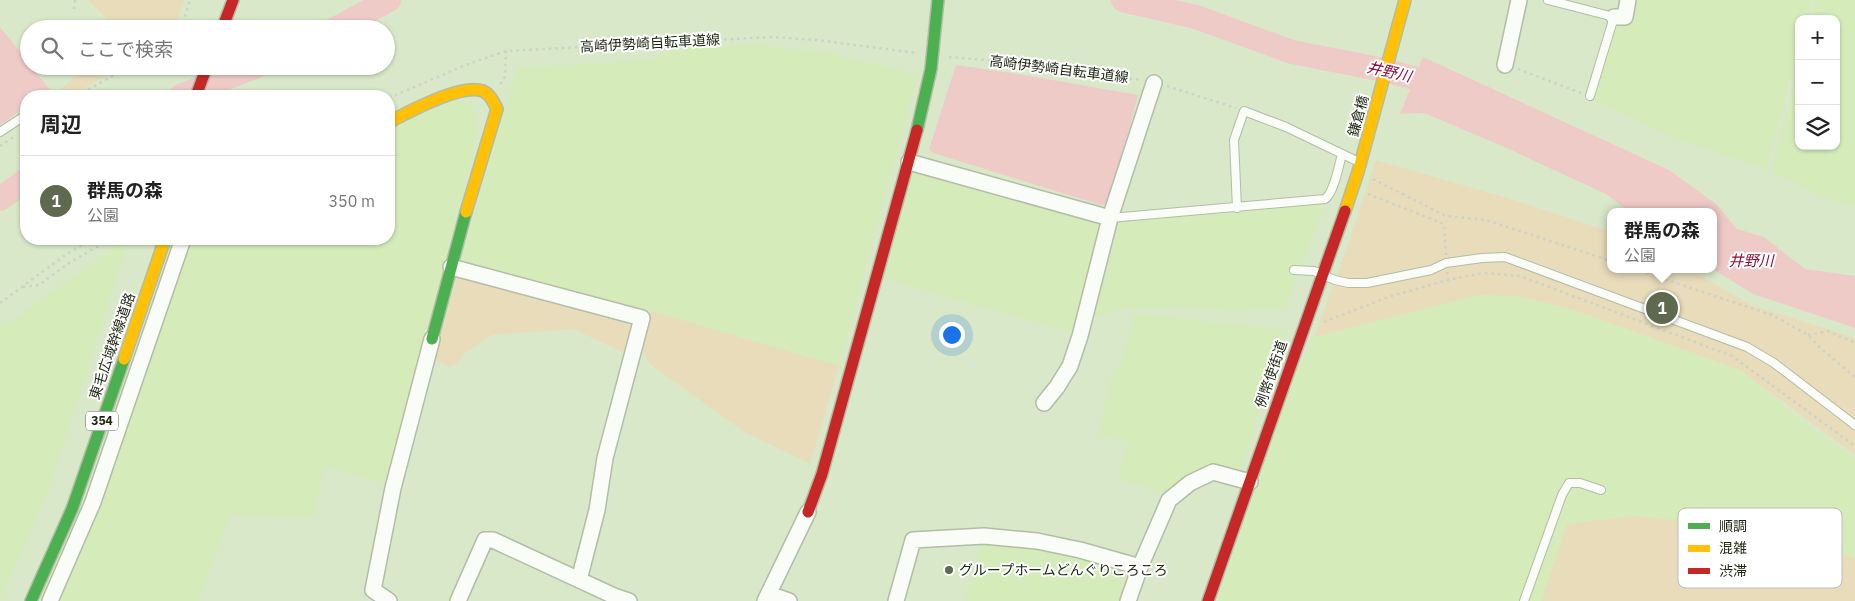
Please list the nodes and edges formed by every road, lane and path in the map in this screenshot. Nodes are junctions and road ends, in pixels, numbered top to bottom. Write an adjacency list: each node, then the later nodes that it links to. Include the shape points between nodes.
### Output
1 (75, 0): 9 (path)
2 (190, 0): 11 (path)
3 (233, 0): 12 (main road)
4 (938, 0): 31 (main road, via 931,69)
5 (1405, 0): 30 (main road, 鎌倉橋)
6 (1519, 0): 16 (street)
7 (1548, 0): 10 (lane)
8 (1628, 0): 10 (street, via 1625,17)
9 (74, 9)
10 (1614, 17): 24 (lane)
11 (184, 20)
12 (226, 20)
13 (506, 51): 14 (path, 高崎伊勢崎自転車道線, via 771,36); 19 (path); 23 (path, 高崎伊勢崎自転車道線)
14 (920, 54)
15 (942, 56): 20 (path, 高崎伊勢崎自転車道線, via 1054,66)
16 (1505, 65): 24 (path)
17 (114, 75): 21 (path)
18 (204, 75): 22 (main road)
19 (505, 77)
20 (1150, 82): 25 (path, 高崎伊勢崎自転車道線); 35 (street)
21 (88, 90)
22 (198, 90)
23 (395, 95)
24 (1590, 96)
25 (1244, 110): 29 (lane); 34 (lane, via 1234,140)
26 (20, 119): 28 (lane)
27 (395, 119): 42 (main road, via 459,90 484,91 497,109)
28 (0, 132)
29 (1342, 154): 30 (lane); 34 (lane, via 1329,196 1325,199)
30 (1358, 160): 45 (main road, 例幣使街道)
31 (909, 162): 35 (street); 59 (main road, via 825,465)
32 (1366, 175): 40 (path, via 1446,216 1486,220)
33 (1361, 192): 41 (path, via 1444,224)
34 (1237, 208): 35 (lane)
35 (1110, 218): 54 (street, via 1070,366)
36 (81, 245): 47 (path)
37 (100, 245): 47 (path, via 39,285)
38 (162, 245): 64 (main road, 東毛広域幹線道路 / 354, via 72,509)
39 (181, 245): 65 (street, via 93,502)
40 (1607, 261)
41 (1446, 263): 45 (lane, via 1431,270 1367,283 1348,283); 46 (path); 55 (lane, via 1505,257 1733,341 1774,363)
42 (451, 267): 51 (main road); 61 (street, via 642,318 605,458 597,510)
43 (1294, 270): 45 (lane)
44 (1646, 273): 50 (path, via 1772,315)
45 (1323, 274): 49 (main road, 例幣使街道)
46 (1448, 280): 49 (path, via 1388,297); 56 (path, via 1484,272 1520,276 1732,356)
47 (21, 287): 48 (path)
48 (0, 303)
49 (1302, 331): 57 (main road, 例幣使街道)
50 (1808, 335): 52 (path, via 1828,331); 53 (path)
51 (432, 339): 66 (street, via 393,488 373,590)
52 (1855, 344)
53 (1855, 377)
54 (1044, 403)
55 (1855, 425)
56 (1855, 446)
57 (1250, 482): 60 (street, via 1213,472 1190,483 1169,500); 72 (main road, 例幣使街道)
58 (1601, 490): 73 (lane, via 1569,483)
59 (808, 512): 62 (street)
60 (1140, 567): 70 (street, via 1037,541 984,536 913,540); 71 (street)
61 (578, 580): 63 (street); 67 (street, via 493,540 485,540)
62 (767, 598): 69 (street)
63 (614, 599): 68 (street)
64 (31, 601)
65 (50, 601)
66 (389, 601)
67 (458, 601)
68 (629, 601)
69 (789, 601)
70 (896, 601)
71 (1128, 601)
72 (1208, 601)
73 (1524, 601)

